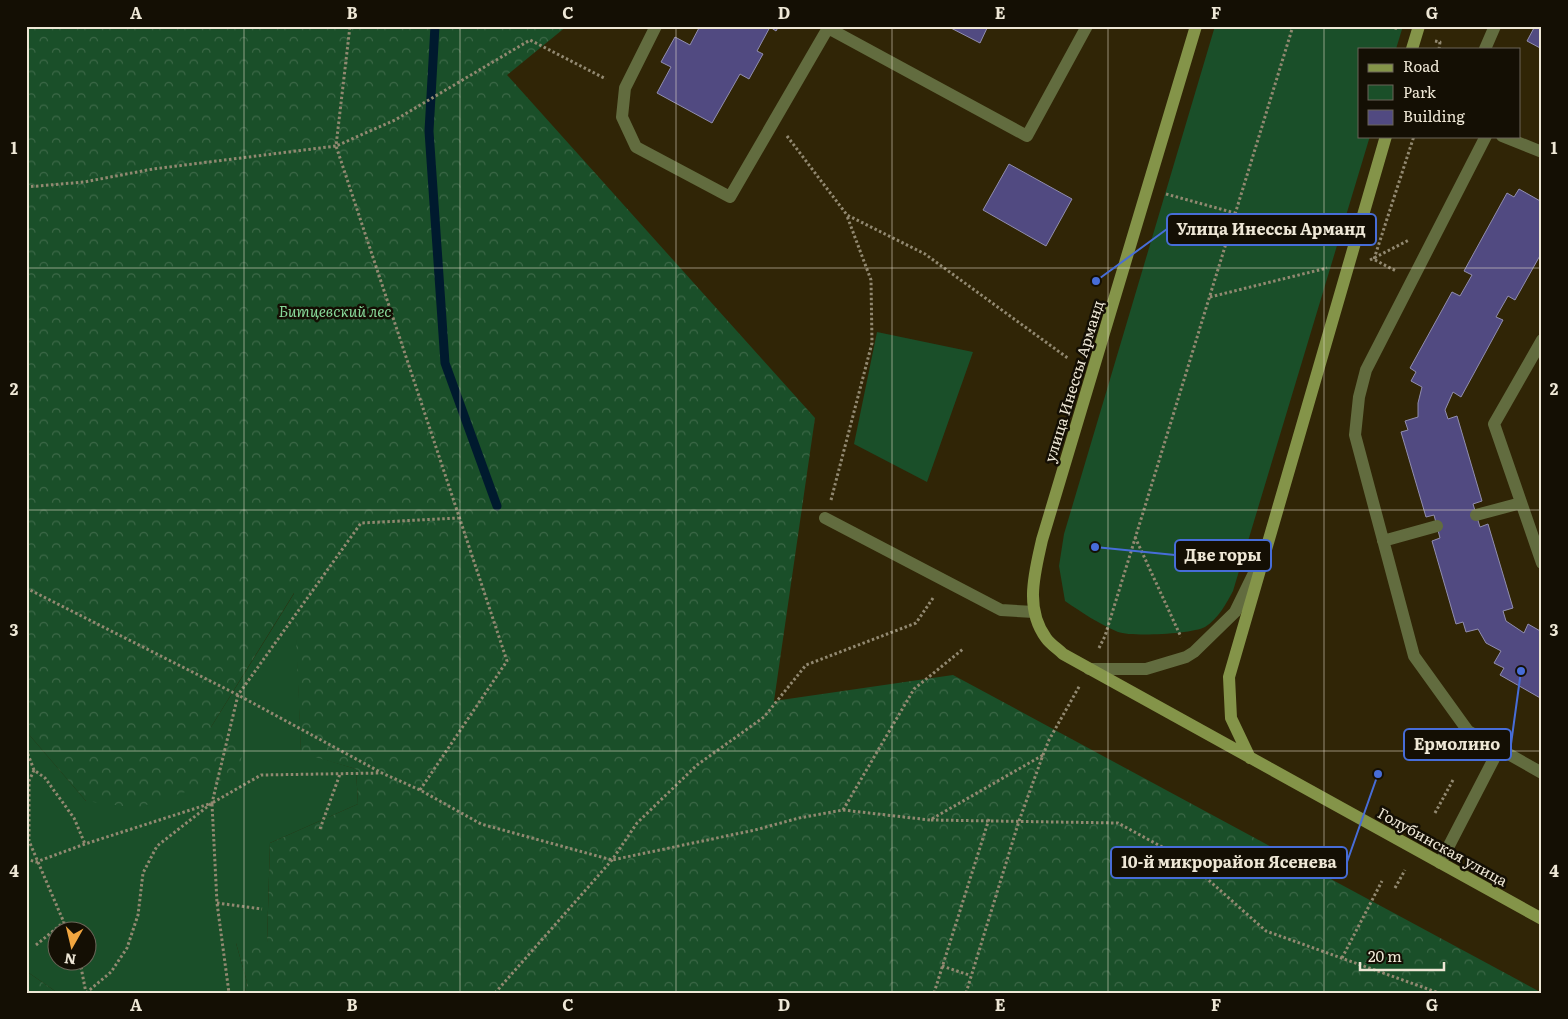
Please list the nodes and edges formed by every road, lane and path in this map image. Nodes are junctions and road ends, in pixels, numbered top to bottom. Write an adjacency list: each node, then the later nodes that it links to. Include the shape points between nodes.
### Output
1 (350, 26): 16 (path)
2 (656, 26): 10 (street)
3 (1087, 26): 11 (street, via 1027,136 828,28)
4 (1196, 26): 19 (street, улица Инессы Арманд)
5 (1293, 26): 20 (path)
6 (1419, 26): 8 (street)
7 (1495, 26): 9 (street)
8 (1412, 48)
9 (1485, 48)
10 (625, 88): 11 (street, via 622,117 636,147 730,197); 16 (path, via 530,40 395,120)
11 (775, 120): 21 (path)
12 (1385, 138): 22 (street)
13 (1413, 138): 22 (path, via 1374,259)
14 (1485, 138): 32 (street, via 1366,370 1355,435)
15 (1507, 138): 17 (street)
16 (336, 146): 18 (path, via 84,182); 28 (path)
17 (1542, 152)
18 (26, 187)
19 (1148, 188): 20 (path); 37 (street, улица Инессы Арманд, via 1042,540 1032,587)
20 (1235, 213): 23 (path)
21 (847, 215): 25 (path, via 925,254); 29 (path, via 871,280 872,343)
22 (1349, 263): 23 (path); 33 (street)
23 (1209, 297): 31 (path)
24 (1542, 340): 26 (street, via 1494,424)
25 (1069, 359)
26 (1521, 502): 27 (street); 34 (street)
27 (1476, 515)
28 (458, 518): 41 (path, via 361,523); 51 (path, via 507,661)
29 (825, 518): 35 (street)
30 (1437, 526): 32 (street)
31 (1135, 537): 38 (path); 40 (path, via 1105,636)
32 (1383, 541): 43 (street, via 1414,656 1468,731)
33 (1266, 550): 40 (street, via 1235,612 1194,652 1146,668); 45 (street, via 1229,677 1231,718)
34 (1542, 563)
35 (945, 581): 37 (street, via 1001,610); 61 (path, via 916,622 806,665 764,717 697,765 637,823)
36 (26, 588): 41 (path)
37 (1034, 612): 40 (street, улица Инессы Арманд, via 1046,638 1063,654)
38 (1182, 637)
39 (963, 650): 53 (path, via 914,689)
40 (1089, 669): 44 (path); 45 (street, улица Инессы Арманд)
41 (238, 694): 47 (path); 52 (path)
42 (26, 749): 46 (path)
43 (1499, 749): 48 (street); 63 (street)
44 (1043, 755): 56 (path); 57 (path)
45 (1250, 758): 63 (street, Голубинская улица)
46 (34, 770): 59 (path, via 45,778 74,818); 62 (path, via 29,781 28,841)
47 (382, 773): 49 (path); 51 (path)
48 (1542, 773)
49 (340, 774): 52 (path, via 261,775); 58 (path)
50 (1452, 780): 54 (path)
51 (420, 790): 61 (path, via 481,824)
52 (212, 803): 59 (path); 67 (path); 77 (path, via 157,846 143,873 138,915 128,948 111,972)
53 (843, 810): 56 (path); 61 (path)
54 (1435, 813)
55 (989, 819): 56 (path); 57 (path); 74 (path)
56 (930, 820)
57 (1019, 821): 73 (path, via 1118,823 1186,860 1266,931); 76 (path)
58 (320, 829)
59 (85, 844): 62 (path)
60 (26, 859): 62 (path)
61 (612, 860): 79 (path)
62 (36, 862): 70 (path)
63 (1440, 863): 69 (street, Голубинская улица)
64 (1405, 870): 66 (path)
65 (1382, 881): 73 (path)
66 (1395, 888)
67 (217, 903): 68 (path); 78 (path)
68 (262, 909)
69 (1542, 919)
70 (64, 922)
71 (48, 935): 72 (path)
72 (36, 945)
73 (1342, 958): 82 (path)
74 (942, 966): 76 (path); 80 (path)
75 (82, 972): 77 (path)
76 (969, 975): 81 (path)
77 (86, 993)
78 (229, 993)
79 (495, 993)
80 (934, 993)
81 (966, 993)
82 (1439, 993)

